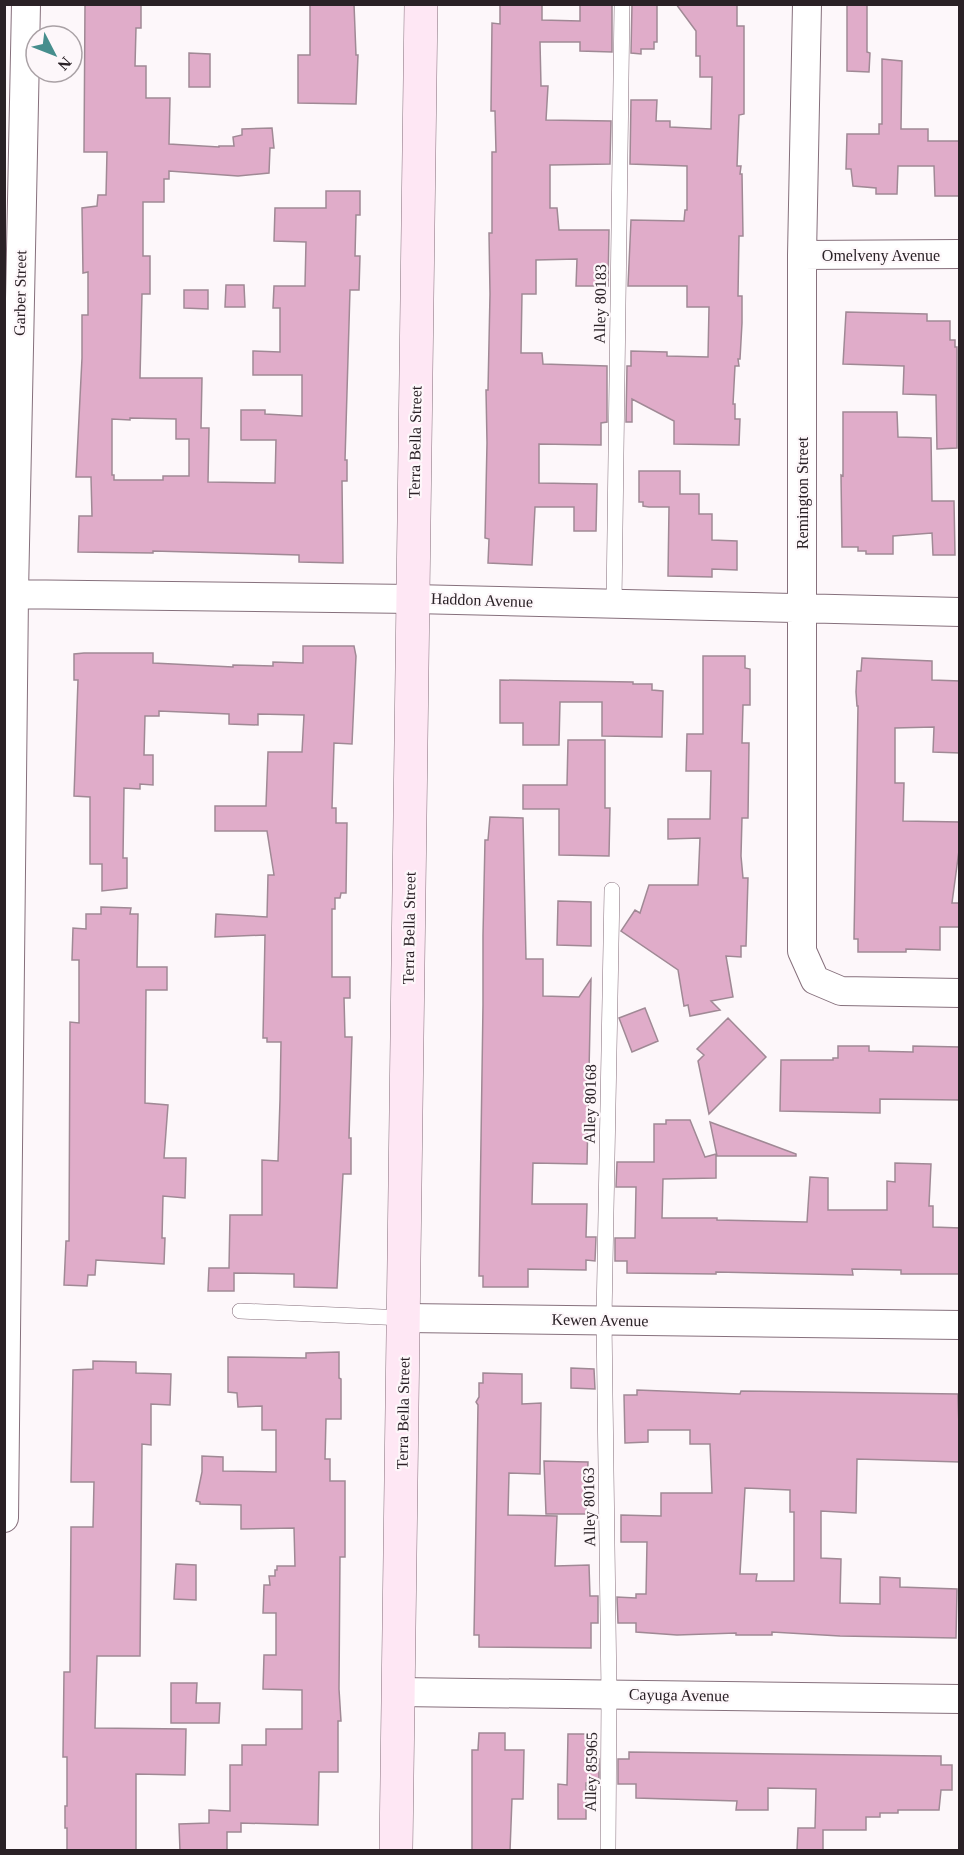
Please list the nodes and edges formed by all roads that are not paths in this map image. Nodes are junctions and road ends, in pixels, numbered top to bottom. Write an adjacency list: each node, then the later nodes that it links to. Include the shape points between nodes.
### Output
1 (26, 4): 7 (street, Garber Street)
2 (421, 4): 8 (main road, Terra Bella Street)
3 (622, 4): 9 (lane, Alley 80183)
4 (807, 4): 6 (street, Remington Street)
5 (960, 254): 6 (street, Omelveny Avenue)
6 (802, 255): 10 (street, Remington Street)
7 (9, 594): 8 (street, Haddon Avenue); 18 (street, Garber Street)
8 (413, 598): 9 (street, Haddon Avenue); 15 (main road, Terra Bella Street)
9 (614, 604): 10 (street, Haddon Avenue)
10 (802, 609): 11 (street, Haddon Avenue); 13 (street, Remington Street, via 802,951 815,980 841,991)
11 (960, 612)
12 (612, 890): 16 (lane, Alley 80168)
13 (960, 993)
14 (240, 1311): 15 (lane, Kewen Avenue)
15 (405, 1318): 16 (street, Kewen Avenue); 19 (main road, Terra Bella Street)
16 (604, 1320): 17 (street, Kewen Avenue); 20 (lane, Alley 80163)
17 (960, 1325)
18 (4, 1518)
19 (398, 1692): 20 (street, Cayuga Avenue); 22 (main road, Terra Bella Street)
20 (609, 1694): 21 (street, Cayuga Avenue); 23 (lane, Alley 85965)
21 (960, 1699)
22 (396, 1851)
23 (608, 1851)

